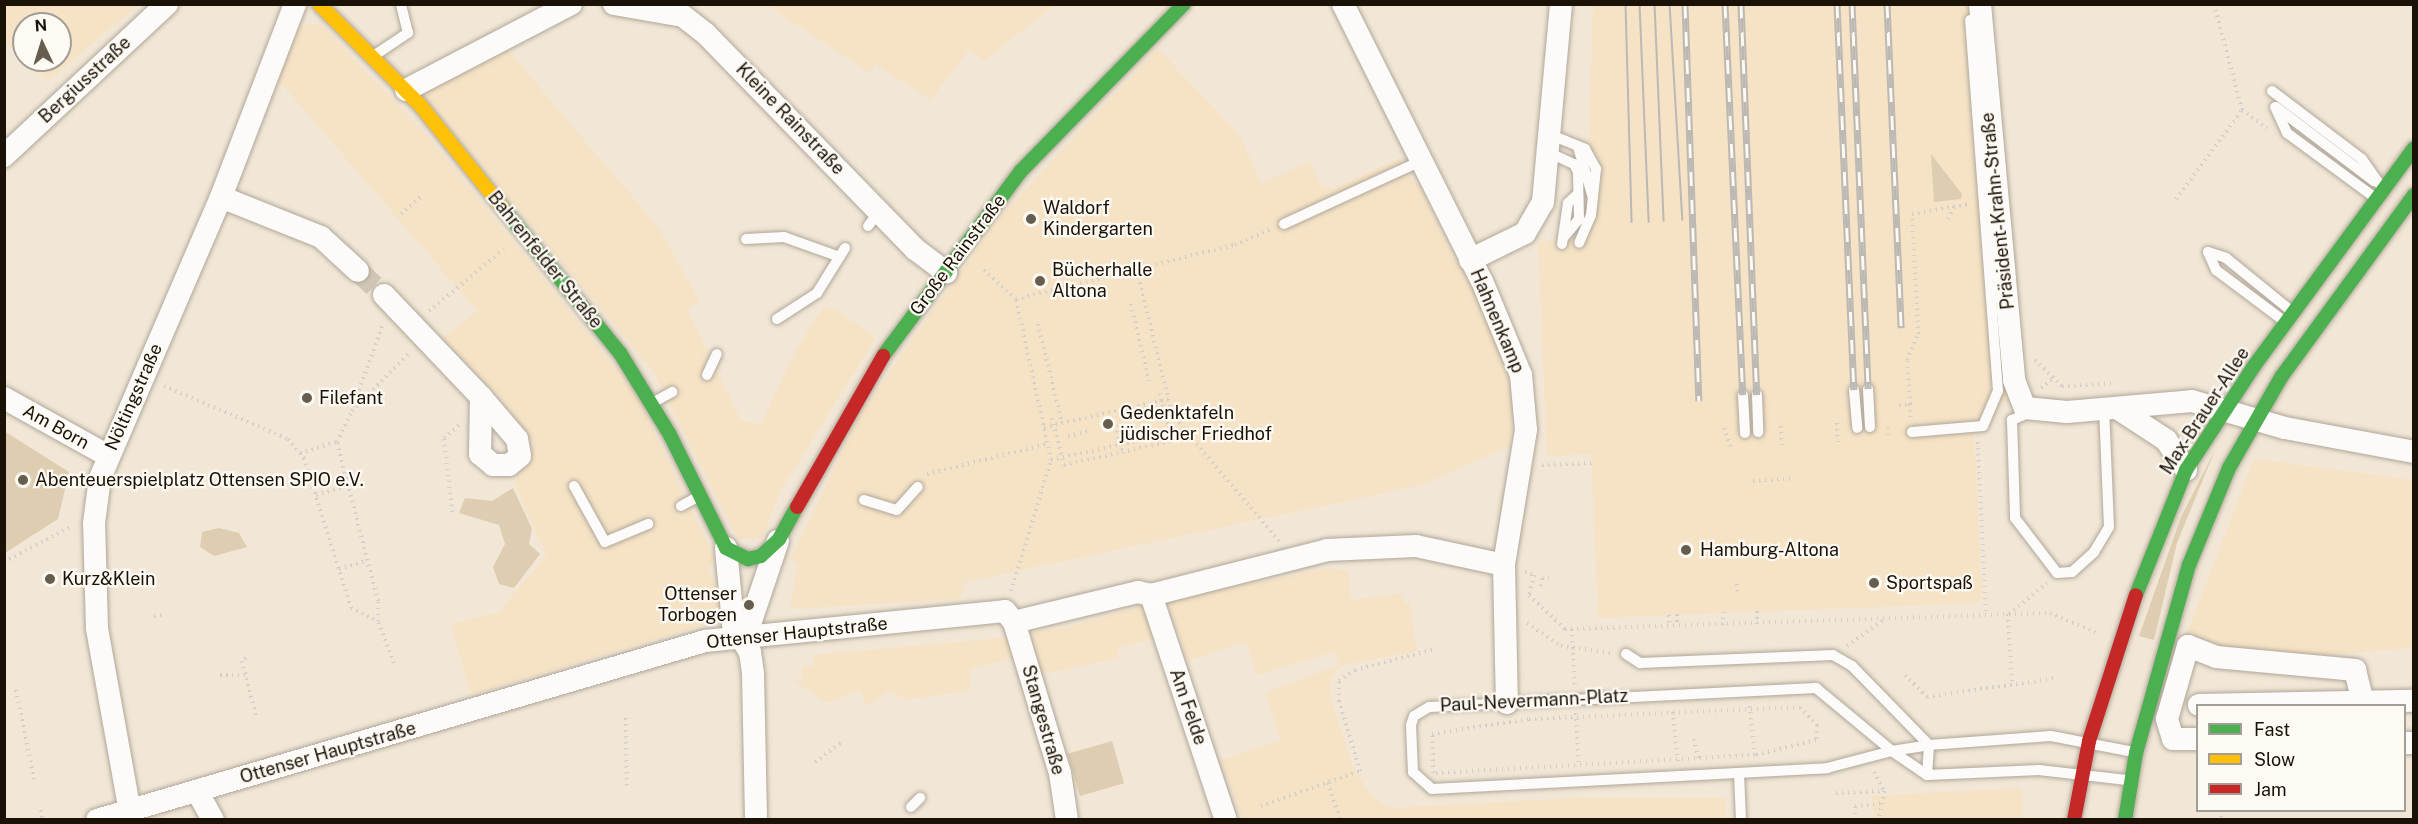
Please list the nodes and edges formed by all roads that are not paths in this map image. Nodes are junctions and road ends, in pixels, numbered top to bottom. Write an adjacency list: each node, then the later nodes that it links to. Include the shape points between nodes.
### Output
1 (167, 4): 17 (street, Bergiusstraße)
2 (295, 4): 21 (street, Nöltingstraße)
3 (319, 4): 12 (main road, Bahrenfelder Straße)
4 (401, 4): 12 (lane, via 408,33)
5 (572, 4): 14 (street)
6 (1184, 4): 28 (main road, Große Rainstraße, via 1031,159)
7 (1343, 4): 18 (street, Hahnenkamp)
8 (1562, 4): 15 (street)
9 (1969, 4): 50 (lane, via 1998,391 1983,426)
10 (1980, 4): 45 (street, Präsident-Krahn-Straße, via 2014,380 2021,401)
11 (626, 5): 28 (street, Kleine Rainstraße, via 682,16 706,34 873,219)
12 (372, 57): 14 (main road, Bahrenfelder Straße)
13 (2272, 92): 19 (lane, via 2362,159)
14 (413, 98): 42 (main road, Bahrenfelder Straße, via 620,353)
15 (1550, 144): 24 (lane, via 1574,164 1578,194 1568,203); 25 (lane, via 1578,147 1596,169 1593,198); 26 (street, via 1546,190 1533,224 1512,241)
16 (2414, 148): 19 (main road, Max-Brauer-Allee)
17 (4, 156)
18 (1421, 161): 22 (lane); 26 (street, Hahnenkamp)
19 (2378, 192): 19 (lane, via 2275,107 2287,133); 30 (main road, Max-Brauer-Allee); 32 (main road, via 2383,212 2318,307)
20 (2414, 195): 32 (main road)
21 (220, 197): 27 (street, via 321,237); 53 (street, Nöltingstraße)
22 (1284, 224)
23 (746, 239): 31 (lane, via 784,237 843,253 817,293)
24 (1563, 240)
25 (1579, 243)
26 (1470, 260): 65 (street, Hahnenkamp, via 1521,375 1526,415)
27 (358, 271)
28 (946, 272): 55 (main road, Große Rainstraße, via 876,366)
29 (404, 317): 40 (street)
30 (2289, 317): 30 (lane, via 2226,258 2208,252 2217,270); 44 (main road, Max-Brauer-Allee)
31 (777, 319)
32 (2318, 327): 46 (main road)
33 (717, 354): 34 (lane)
34 (707, 375)
35 (1868, 389): 47 (lane)
36 (1854, 390): 48 (lane)
37 (672, 392): 42 (lane)
38 (1743, 395): 51 (lane)
39 (1757, 395): 49 (lane)
40 (481, 397): 40 (street, via 480,454 493,465 509,465 520,456 517,439)
41 (4, 398): 53 (street, Am Born)
42 (651, 404): 59 (main road, Bahrenfelder Straße)
43 (2110, 408): 44 (street, via 2192,401); 45 (street); 45 (lane, via 2109,526 2094,552 2072,572 2057,573 2015,518 2012,420); 54 (street, via 2166,440)
44 (2225, 408): 46 (street); 54 (main road, Max-Brauer-Allee)
45 (2032, 412)
46 (2254, 418): 52 (street); 77 (main road, via 2189,565)
47 (1870, 427)
48 (1857, 428)
49 (1758, 432)
50 (1911, 432)
51 (1745, 433)
52 (2414, 452)
53 (108, 456): 85 (street, Nöltingstraße, via 94,523 97,628)
54 (2186, 470): 74 (main road, Max-Brauer-Allee, via 2149,555)
55 (810, 482): 58 (lane); 63 (main road, Große Rainstraße)
56 (574, 486): 62 (lane, via 605,542)
57 (918, 487): 60 (lane, via 897,510)
58 (828, 488)
59 (700, 495): 61 (lane); 64 (main road, Bahrenfelder Straße)
60 (864, 500)
61 (681, 506)
62 (648, 524)
63 (778, 540): 64 (main road, Große Rainstraße, via 761,556 748,559); 68 (street, Große Rainstraße, via 748,630)
64 (726, 548): 68 (street, Bahrenfelder Straße)
65 (1504, 566): 66 (street, via 1416,546 1292,555); 71 (street, Hahnenkamp, via 1502,622)
66 (1151, 595): 67 (street, via 1138,592); 89 (street, Am Felde)
67 (1014, 622): 68 (street, Ottenser Hauptstraße, via 1005,611); 88 (street, Stangestraße, via 1060,773)
68 (738, 639): 82 (street, Ottenser Hauptstraße, via 705,641); 87 (street, Bahrenfelder Straße, via 750,652 753,674)
69 (1626, 654): 75 (lane, via 1640,663 1833,655 1852,666)
70 (2414, 701): 72 (street)
71 (1507, 703): 76 (lane, Paul-Nevermann-Platz, via 1816,688); 78 (lane, Paul-Nevermann-Platz, via 1429,707 1413,716 1413,772 1419,783 1432,789)
72 (2365, 704): 73 (street, via 2355,670 2216,657 2188,646 2167,719 2173,739)
73 (2196, 739)
74 (2089, 741): 75 (lane, Paul-Nevermann-Platz, via 2052,736); 77 (lane, Paul-Nevermann-Platz); 80 (main road, Max-Brauer-Allee)
75 (1929, 745): 76 (lane, Paul-Nevermann-Platz); 79 (lane)
76 (1892, 751): 78 (lane, Paul-Nevermann-Platz, via 1827,768); 79 (lane, Paul-Nevermann-Platz)
77 (2136, 753): 81 (main road)
78 (1739, 773): 90 (lane)
79 (1927, 775): 80 (lane, via 2039,770)
80 (2080, 778): 81 (lane); 91 (main road, Max-Brauer-Allee)
81 (2131, 780): 92 (main road)
82 (197, 791): 85 (street, Ottenser Hauptstraße); 86 (street)
83 (920, 798): 84 (lane)
84 (911, 807)
85 (113, 817)
86 (213, 819)
87 (756, 819)
88 (1067, 819)
89 (1226, 819)
90 (1741, 819)
91 (2074, 819)
92 (2125, 819)

